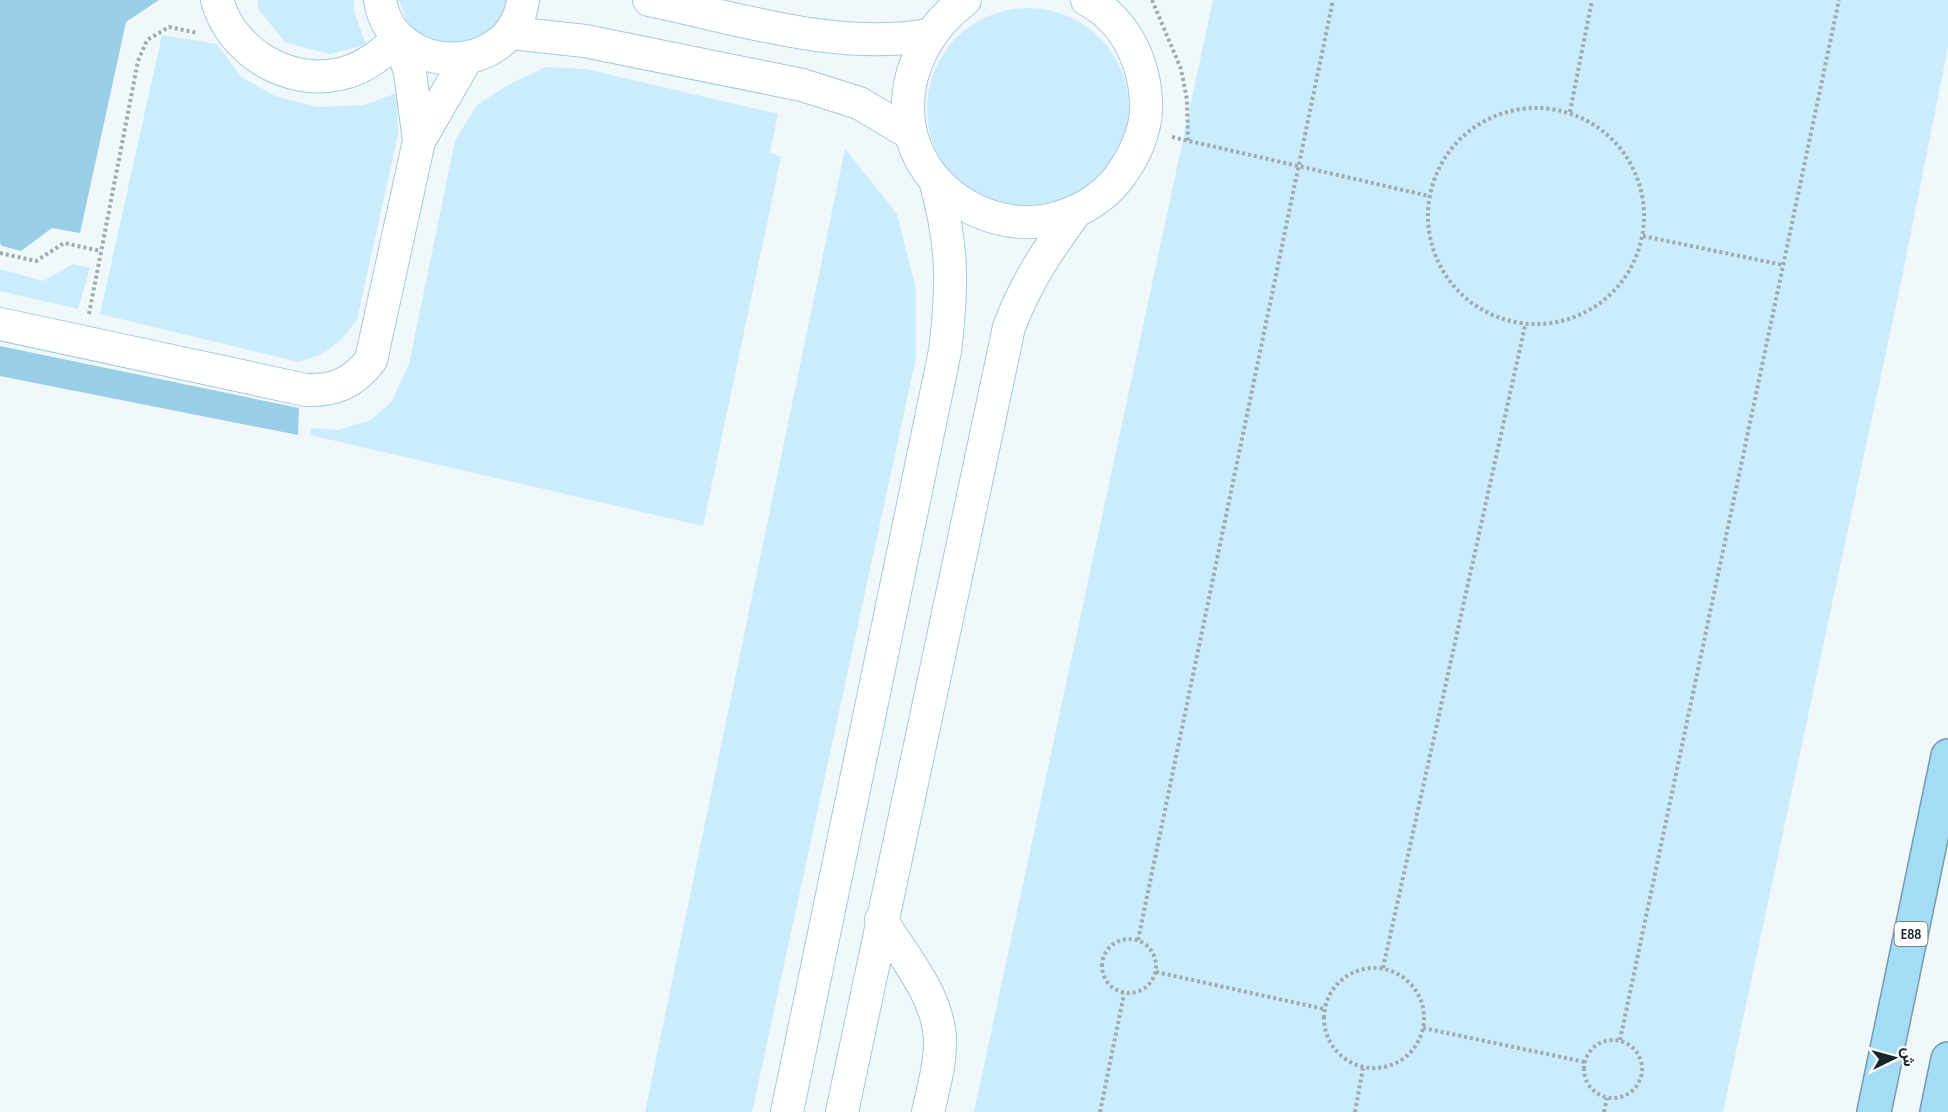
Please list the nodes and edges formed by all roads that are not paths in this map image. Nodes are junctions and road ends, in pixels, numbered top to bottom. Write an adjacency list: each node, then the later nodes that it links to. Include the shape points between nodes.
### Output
1 (217, 0): 10 (street, via 221,16 242,45 270,65 304,76 340,74 372,62)
2 (380, 0): 10 (street, via 387,22)
3 (523, 0): 8 (street)
4 (650, 0): 9 (street, via 844,39 901,40)
5 (965, 0): 9 (street, via 944,16)
6 (1087, 0): 12 (street, via 1122,30)
7 (1115, 0): 12 (street)
8 (511, 33): 11 (street, via 490,49); 13 (street, via 585,41 802,85 859,103)
9 (929, 35): 13 (street, via 914,62 908,90)
10 (399, 39): 11 (street, via 417,52 438,59); 14 (street, via 412,83)
11 (467, 58): 14 (street)
12 (1139, 61): 16 (street, via 1147,107 1143,130 1129,164 1106,193)
13 (911, 134): 15 (street)
14 (419, 141): 17 (street, via 377,342 371,360 343,386 325,391 306,390)
15 (935, 180): 16 (street, via 958,201 985,215 1015,222 1046,221); 21 (street, via 947,224 951,266 945,351)
16 (1075, 213): 19 (street, via 1025,285 1009,327)
17 (0, 324)
18 (1948, 756): 24 (highway, E88)
19 (881, 920): 22 (street); 23 (street, via 925,990 939,1025 939,1062)
20 (1948, 1059): 25 (highway)
21 (787, 1112)
22 (842, 1112)
23 (928, 1112)
24 (1874, 1112)
25 (1937, 1112)

